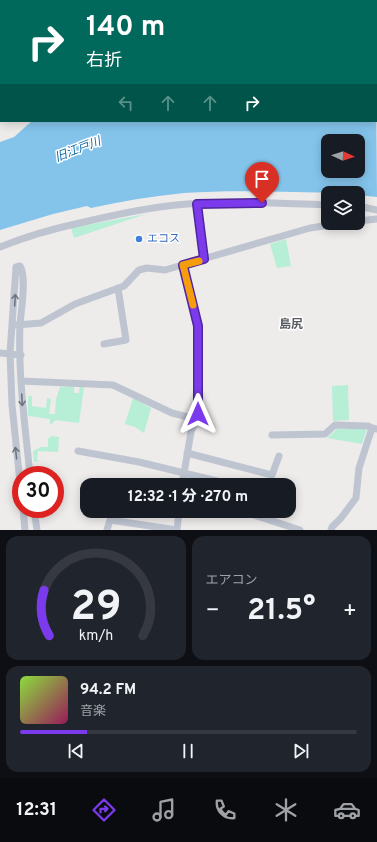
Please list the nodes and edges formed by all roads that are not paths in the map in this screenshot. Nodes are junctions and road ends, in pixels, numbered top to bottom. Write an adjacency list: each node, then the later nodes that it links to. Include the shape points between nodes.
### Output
1 (197, 204): 2 (street, via 248,202); 8 (street, via 111,216 20,239); 9 (street)
2 (321, 205)
3 (365, 207): 4 (street)
4 (377, 210)
5 (377, 220): 6 (street)
6 (365, 221)
7 (321, 226): 9 (street)
8 (0, 247)
9 (204, 259): 10 (street)
10 (183, 265): 11 (street, via 165,270 139,270 124,286); 18 (street, via 198,326)
11 (118, 288): 12 (street, via 75,304 41,323); 13 (street, via 126,340)
12 (17, 325): 12 (street, one-way to 12, via 15,271 16,267 20,266 23,280); 15 (street); 16 (street)
13 (104, 344)
14 (0, 353): 15 (street)
15 (10, 353): 16 (street); 24 (street, one-way to 15)
16 (21, 356): 17 (street)
17 (21, 381): 18 (street, via 112,385 172,413); 25 (street, one-way to 25)
18 (196, 419): 22 (street)
19 (375, 429): 20 (street, via 368,426 334,425 325,434); 37 (street, via 359,468 356,498)
20 (272, 435)
21 (78, 451): 26 (street)
22 (187, 453): 23 (street, via 272,475); 26 (street)
23 (279, 456)
24 (18, 466)
25 (29, 466)
26 (183, 473): 27 (street); 28 (street)
27 (183, 478)
28 (204, 478)
29 (24, 518): 33 (street)
30 (35, 518): 34 (street)
31 (178, 518): 35 (street, via 177,530 110,520)
32 (263, 518): 36 (street)
33 (25, 530)
34 (37, 530)
35 (107, 530)
36 (300, 530)
37 (331, 530)

